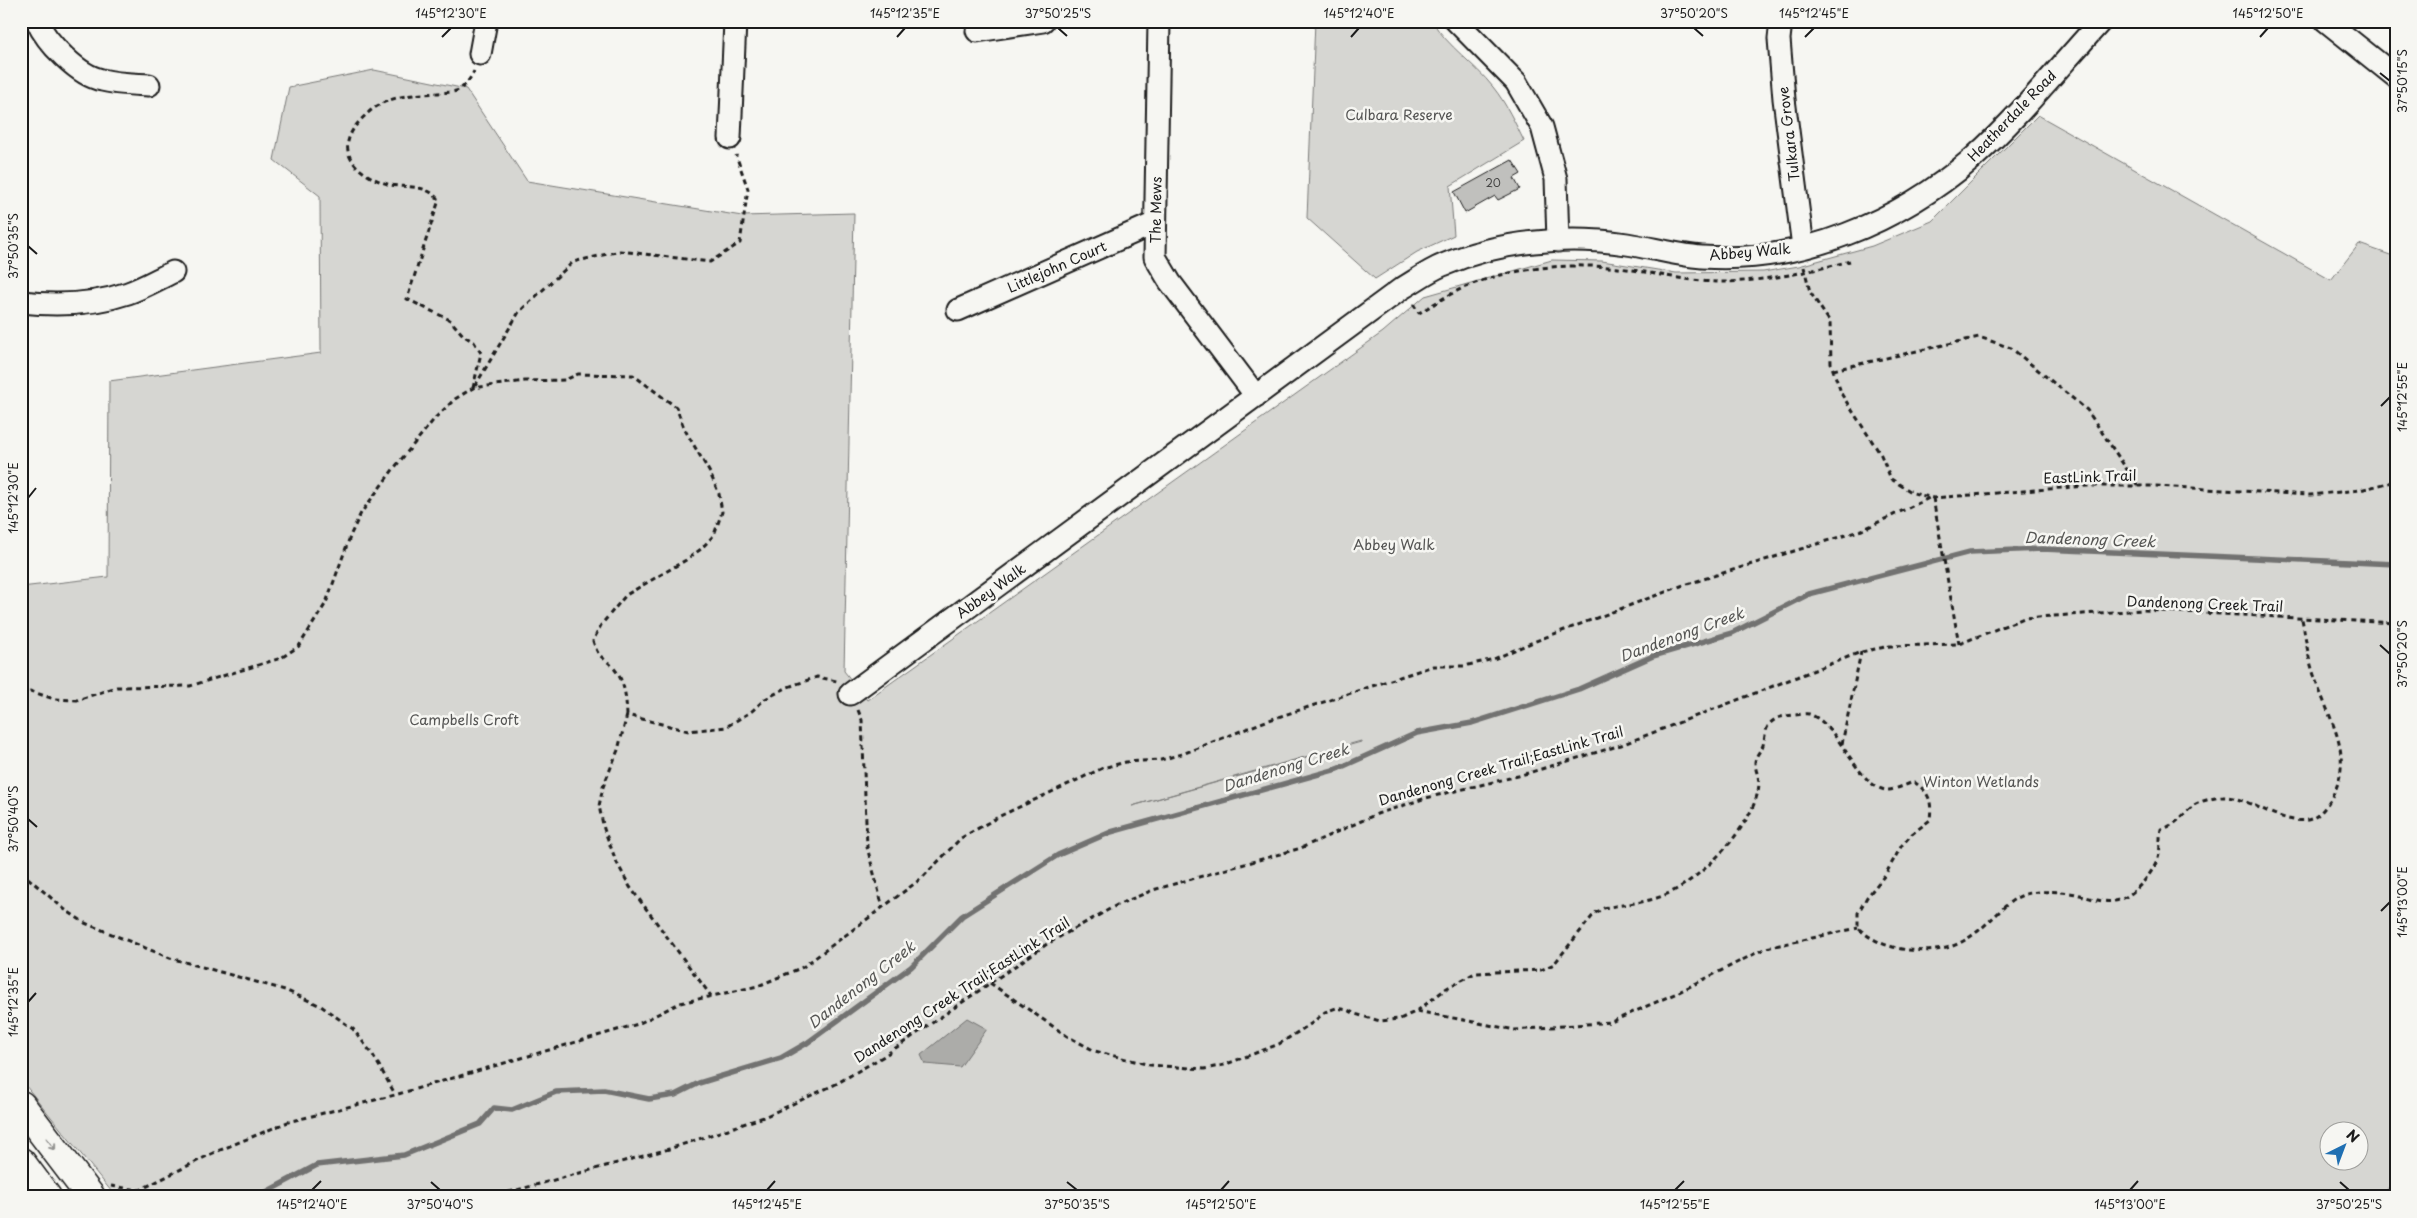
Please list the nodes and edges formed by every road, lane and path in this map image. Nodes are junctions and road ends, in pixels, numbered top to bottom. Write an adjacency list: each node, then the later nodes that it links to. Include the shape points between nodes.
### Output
1 (37, 21): 13 (street, via 43,35 73,64 100,80)
2 (486, 21): 11 (street)
3 (735, 21): 14 (street)
4 (1043, 21): 10 (street)
5 (1159, 21): 16 (street, The Mews)
6 (1456, 21): 17 (street, via 1516,82 1542,127 1556,179)
7 (1781, 21): 18 (street, Tulkara Grove, via 1784,99)
8 (2101, 21): 15 (street, Heatherdale Road, via 1991,140 1951,176)
9 (2326, 21): 12 (street)
10 (977, 31)
11 (480, 54): 26 (path, via 472,74 456,91 406,95 389,99 374,108 355,126 347,148 350,160 372,177 388,184 420,187 437,198 407,299 450,320 474,342 481,353)
12 (2396, 77)
13 (150, 85)
14 (730, 138): 26 (path, via 748,189 740,243 710,262 620,251 573,262 519,312)
15 (1914, 200): 18 (street, Abbey Walk, via 1852,233)
16 (1155, 223): 24 (street, Littlejohn Court); 27 (street, The Mews, via 1155,257 1170,282)
17 (1558, 241): 18 (street, Abbey Walk, via 1628,244 1704,257 1769,254); 22 (street, Abbey Walk, via 1480,252 1442,265)
18 (1804, 247): 21 (path)
19 (1850, 261): 21 (path)
20 (173, 272): 23 (street, via 129,293 88,303 52,305)
21 (1804, 273): 22 (path, via 1723,282 1662,277 1603,266 1524,270 1457,291 1419,313); 25 (path, via 1814,300 1830,322)
22 (1401, 288): 27 (street, Abbey Walk)
23 (21, 302)
24 (958, 310)
25 (1833, 370): 29 (path, via 1979,337 2011,348 2087,410); 30 (path, via 1842,394 1877,448 1891,480)
26 (473, 388): 35 (path, via 436,417 361,514 350,534 326,603 299,646 281,658 190,686 117,687 77,700 54,699); 37 (path, via 565,380 578,374 633,375 676,407 684,430 710,473 722,512 714,535 686,560 626,595 601,625 593,641 598,656 611,666 623,684)
27 (1256, 396): 36 (street, Abbey Walk)
28 (2396, 481): 29 (path, EastLink Trail, via 2360,490 2310,496)
29 (2138, 486): 30 (path, EastLink Trail, via 2087,486)
30 (1931, 498): 33 (path); 40 (path, via 1862,530 1682,586 1494,659 1464,666 1433,666 1266,721 1184,753 1161,760 1126,762 1103,768 1000,816 962,838 922,878)
31 (2302, 618): 32 (path, Dandenong Creek Trail); 33 (path, Dandenong Creek Trail, via 2143,610 2024,618); 41 (path, via 2314,676 2342,752 2342,771 2336,791 2324,809 2311,819 2271,814 2224,797 2196,804 2175,823 2161,829 2159,857 2152,870 2124,898 2108,902 2074,894 2029,893 2009,902 1968,940 1949,949 1929,952 1902,949 1870,939)
32 (2396, 623)
33 (1959, 644): 34 (path, Dandenong Creek Trail;EastLink Trail, via 1890,646)
34 (1861, 652): 38 (path); 42 (path, Dandenong Creek Trail;EastLink Trail, via 1621,745 1518,776 1426,798 1377,814 1301,848 1153,890 1117,905 1047,944)
35 (21, 688)
36 (850, 694): 37 (path, via 839,681 817,677 765,699 726,727 689,731); 40 (path, via 862,720 867,847)
37 (627, 715): 43 (path, via 599,806 604,829 630,887)
38 (1842, 745): 41 (path, via 1868,783 1888,790 1914,782 1926,790 1932,802 1930,820 1912,834 1867,897 1858,914); 44 (path, via 1826,726 1809,714 1775,720 1766,728 1763,747 1757,753 1755,770 1759,782 1751,809 1726,846 1697,876 1665,895 1604,908 1595,913 1554,964 1541,970 1475,973 1447,988)
39 (21, 872): 45 (path, via 85,923 170,958 285,990 321,1006 352,1030 373,1055)
40 (883, 908): 43 (path, via 803,967 758,986)
41 (1858, 928): 44 (path, via 1766,948 1611,1022 1515,1030)
42 (990, 984): 44 (path, via 1095,1051 1150,1065 1181,1068 1224,1066 1279,1044 1336,1008 1380,1021 1400,1020); 50 (path, Dandenong Creek Trail;EastLink Trail, via 884,1056 836,1084 764,1118 670,1149)
43 (711, 996): 45 (path, via 680,1003 638,1024)
44 (1417, 1011)
45 (395, 1094): 48 (path, via 288,1122 212,1153 140,1190)
46 (21, 1106): 48 (main road, one-way to 48)
47 (21, 1162): 49 (main road)
48 (96, 1191)
49 (47, 1197)
50 (491, 1197)

